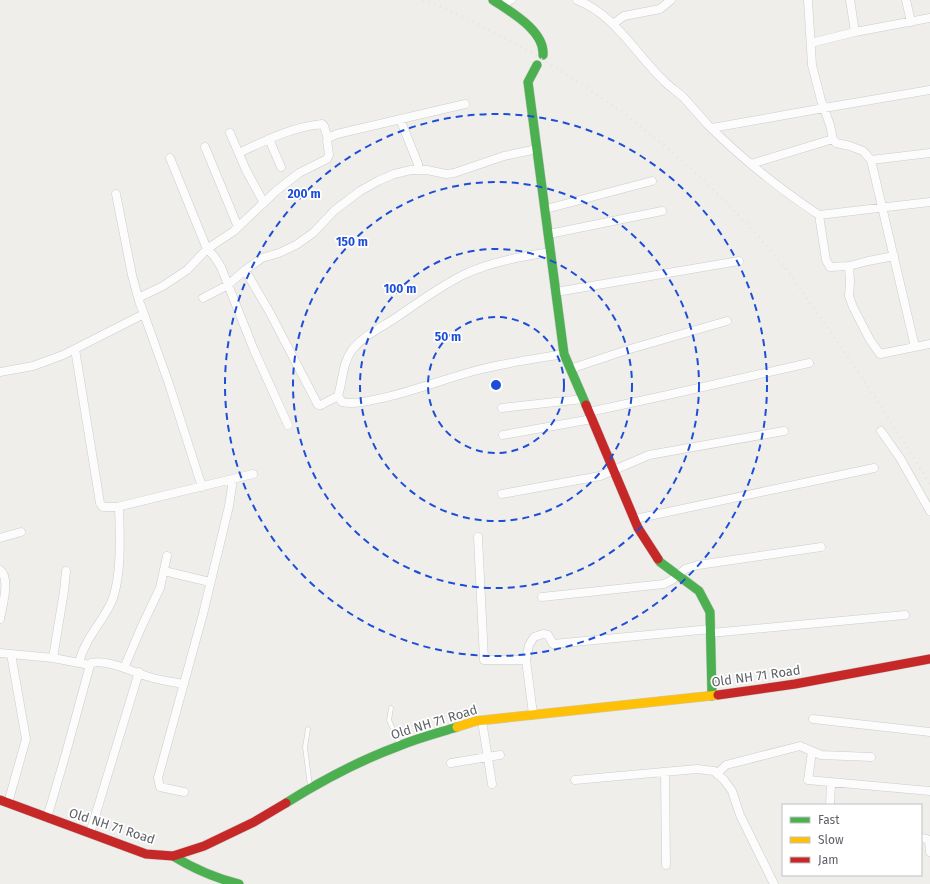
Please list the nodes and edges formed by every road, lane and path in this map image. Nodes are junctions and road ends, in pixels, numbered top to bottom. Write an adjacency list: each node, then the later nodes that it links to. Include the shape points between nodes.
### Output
1 (493, 0): 8 (main road)
2 (511, 0): 8 (street)
3 (577, 0): 11 (street, via 590,5)
4 (671, 0): 11 (street, via 660,9 624,16)
5 (808, 0): 13 (street)
6 (850, 0): 12 (street)
7 (906, 0): 10 (street)
8 (502, 6): 14 (main road, via 537,34 543,45)
9 (930, 18): 10 (street)
10 (911, 22): 12 (street)
11 (613, 24): 20 (street, via 664,81)
12 (855, 32): 13 (street)
13 (811, 43): 18 (street, via 812,65)
14 (543, 55)
15 (537, 65): 26 (main road, via 528,82)
16 (930, 90): 18 (street)
17 (465, 104): 19 (street)
18 (824, 108): 20 (street); 24 (street)
19 (400, 119): 22 (street); 33 (street)
20 (712, 128): 31 (street)
21 (230, 133): 27 (street)
22 (328, 138): 23 (street, via 322,124); 37 (street, via 327,159 299,173)
23 (269, 139): 27 (street); 32 (street)
24 (832, 139): 30 (street, via 836,143 863,151); 31 (street)
25 (206, 147): 42 (street)
26 (537, 149): 33 (street, via 504,156 454,173); 39 (main road)
27 (239, 153): 37 (street)
28 (930, 154): 30 (street)
29 (170, 158): 44 (street)
30 (871, 160): 38 (street)
31 (750, 164): 41 (street)
32 (281, 167)
33 (418, 170): 49 (street, via 394,174 360,191 296,245 262,258)
34 (652, 181): 39 (street)
35 (116, 194): 53 (street)
36 (930, 202): 38 (street)
37 (264, 203): 42 (street)
38 (882, 207): 41 (street); 46 (street)
39 (546, 209): 43 (main road)
40 (662, 211): 43 (street)
41 (819, 215): 48 (street, via 826,260 830,267)
42 (238, 227): 44 (street)
43 (549, 234): 45 (main road)
44 (207, 249): 50 (street, via 221,267); 53 (street, via 187,270 140,297)
45 (551, 252): 51 (main road); 63 (street, via 526,255 464,274 365,337 346,360)
46 (894, 256): 48 (street); 57 (street)
47 (739, 261): 51 (street)
48 (849, 266): 57 (street, via 849,296 870,340 880,354)
49 (245, 270): 50 (street); 63 (street, via 318,405)
50 (228, 285): 52 (street); 67 (street)
51 (556, 292): 59 (main road)
52 (203, 298)
53 (139, 301): 54 (street)
54 (144, 314): 58 (street); 75 (street)
55 (727, 321): 61 (street)
56 (930, 344): 57 (street)
57 (915, 347)
58 (75, 349): 62 (street, via 33,366); 77 (street, via 100,503 103,507)
59 (564, 354): 61 (main road); 63 (street, via 473,371 370,401 342,402)
60 (809, 363): 66 (street, via 672,394)
61 (570, 369): 64 (main road)
62 (0, 372)
63 (338, 396)
64 (583, 399): 65 (street); 66 (main road)
65 (502, 408)
66 (590, 416): 70 (street); 72 (main road)
67 (288, 425)
68 (784, 431): 72 (street, via 648,455)
69 (881, 431): 78 (street, via 900,458)
70 (503, 434)
71 (874, 468): 79 (street)
72 (614, 471): 76 (street, via 600,476); 79 (main road)
73 (252, 474): 74 (street)
74 (234, 479): 75 (street); 89 (street)
75 (202, 487): 77 (street)
76 (502, 494)
77 (119, 507): 99 (street, via 118,577 111,603 85,645)
78 (930, 511)
79 (635, 519): 88 (main road, via 660,562)
80 (21, 532): 82 (street)
81 (478, 536): 98 (street, via 484,660)
82 (0, 538)
83 (821, 547): 88 (street, via 698,566 685,569)
84 (168, 556): 87 (street)
85 (0, 570): 92 (street, via 6,578)
86 (66, 571): 96 (street)
87 (164, 571): 89 (street); 101 (street, via 160,588)
88 (679, 575): 90 (street, via 664,584); 93 (main road, via 699,590 710,612)
89 (210, 582): 103 (street)
90 (542, 597)
91 (905, 615): 93 (street)
92 (0, 619)
93 (711, 631): 98 (street, via 553,644 548,635 543,634 534,637 529,645); 104 (main road)
94 (0, 653): 95 (street)
95 (11, 654): 96 (street); 125 (street, via 26,739)
96 (53, 658): 99 (street)
97 (930, 659): 104 (main road, Old NH 71 Road)
98 (526, 660): 106 (street)
99 (79, 663): 100 (street)
100 (90, 664): 101 (street, via 97,662); 127 (street)
101 (124, 668): 102 (street)
102 (139, 672): 103 (street, via 146,676); 128 (street)
103 (184, 684): 124 (street, via 158,778 160,787)
104 (712, 696): 106 (main road, Old NH 71 Road)
105 (391, 708): 111 (lane, via 389,720)
106 (533, 714): 108 (main road, Old NH 71 Road)
107 (813, 719): 110 (street)
108 (482, 721): 111 (main road, Old NH 71 Road); 114 (street)
109 (308, 729): 122 (lane, via 305,747)
110 (930, 732)
111 (400, 745): 122 (main road, Old NH 71 Road)
112 (812, 752): 115 (street, via 821,755); 118 (street, via 800,746 788,748 726,765); 120 (street, via 808,780)
113 (500, 755): 114 (street)
114 (488, 757): 116 (street); 121 (street)
115 (871, 757)
116 (452, 763)
117 (665, 772): 118 (street, via 697,769 714,771); 119 (street); 132 (street)
118 (717, 774): 134 (street, via 732,791 740,815)
119 (576, 780)
120 (831, 783): 123 (street); 126 (street)
121 (492, 784)
122 (310, 788): 131 (main road, Old NH 71 Road, via 254,822 204,846)
123 (930, 790)
124 (184, 792)
125 (4, 802): 127 (main road, Old NH 71 Road)
126 (830, 804)
127 (47, 818): 128 (main road, Old NH 71 Road)
128 (90, 833): 131 (main road, Old NH 71 Road, via 146,854)
129 (922, 838): 130 (street, via 929,841)
130 (930, 852)
131 (173, 856): 133 (main road, via 184,864)
132 (666, 865)
133 (239, 884)
134 (774, 884)

